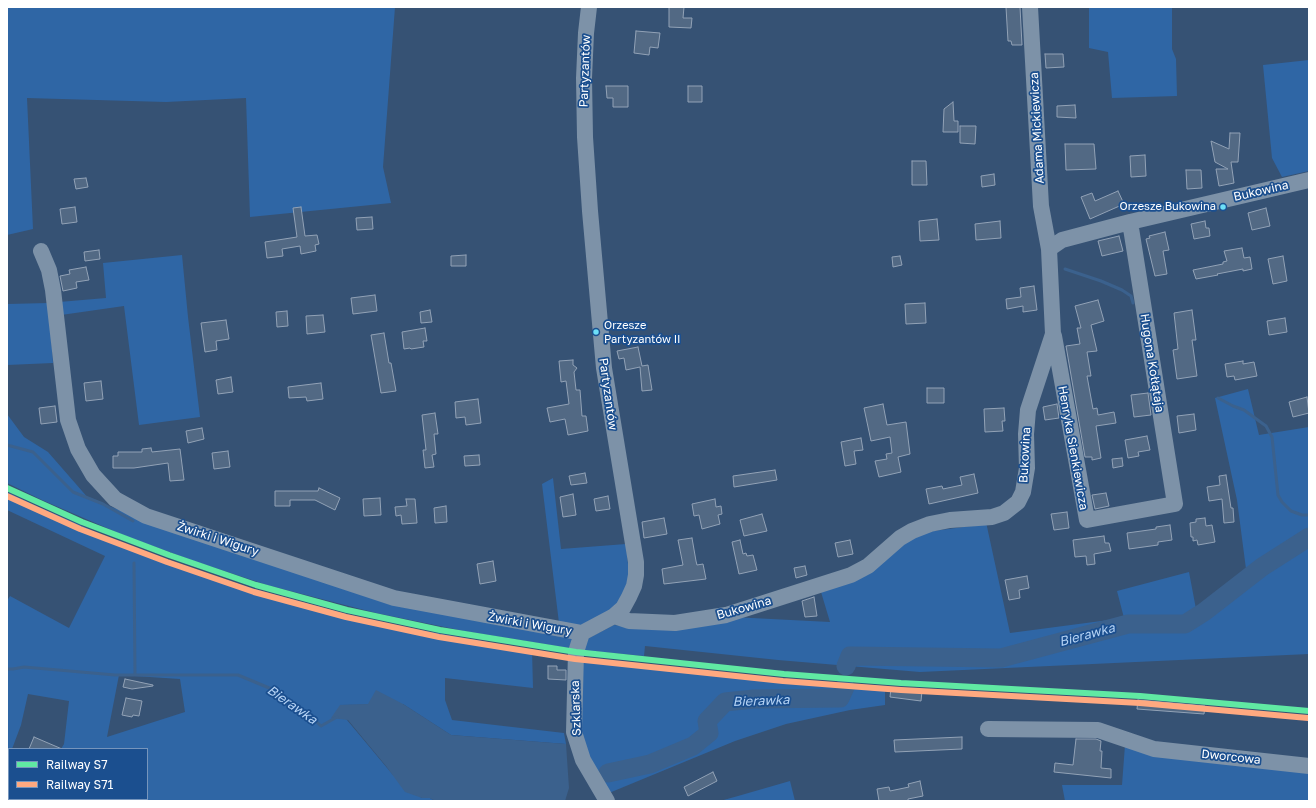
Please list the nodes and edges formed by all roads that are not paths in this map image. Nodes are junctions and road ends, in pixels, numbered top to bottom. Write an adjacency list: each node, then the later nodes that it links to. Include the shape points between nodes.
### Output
1 (589, 7): 9 (street, Partyzantów, via 584,137 590,218 604,368 636,562 634,586 623,608)
2 (1030, 7): 5 (street, Adama Mickiewicza, via 1042,206)
3 (1309, 180): 4 (street, Bukowina)
4 (1130, 222): 5 (street, Bukowina, via 1062,240); 8 (street, Hugona Kołłątaja)
5 (1049, 249): 7 (street, Bukowina)
6 (41, 250): 10 (street, Żwirki i Wigury, via 53,290 68,420 78,449 93,475 115,499 146,516 394,598)
7 (1053, 334): 8 (street, Henryka Sienkiewicza, via 1087,520); 9 (street, Bukowina, via 1028,410 1028,468 1024,492 1018,502 1004,514 930,524 900,538 868,566 851,575 726,615 675,623 629,621)
8 (1175, 504)
9 (614, 616): 10 (street, Partyzantów)
10 (582, 633): 13 (street, Szklarska, via 576,652 574,732 582,760)
11 (988, 729): 12 (street, Dworcowa, via 1098,730 1154,749)
12 (1309, 766)
13 (607, 801)

